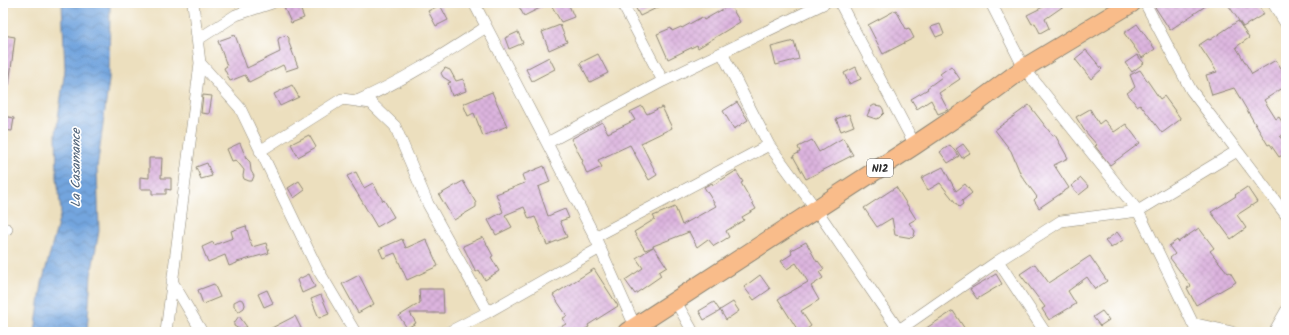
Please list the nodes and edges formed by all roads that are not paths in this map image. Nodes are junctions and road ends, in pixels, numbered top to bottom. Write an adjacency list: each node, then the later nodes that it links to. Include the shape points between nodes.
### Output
1 (193, 3): 13 (street)
2 (272, 3): 13 (street, via 236,15)
3 (474, 3): 12 (street)
4 (622, 3): 17 (street)
5 (825, 3): 14 (street)
6 (840, 3): 21 (street)
7 (992, 3): 16 (street)
8 (1132, 3): 16 (main road, N12)
9 (1145, 3): 23 (street, via 1191,90)
10 (1273, 3): 11 (street)
11 (1286, 24)
12 (486, 27): 18 (street, via 411,74); 19 (street)
13 (197, 40): 15 (street)
14 (722, 53): 17 (street); 20 (street)
15 (200, 63): 22 (street, via 240,108); 30 (street)
16 (1024, 68): 21 (main road, N12); 25 (street)
17 (663, 81): 19 (street)
18 (356, 101): 22 (street, via 342,99); 33 (street, via 371,103 394,126 428,204)
19 (548, 143): 27 (street)
20 (769, 145): 24 (street); 27 (street)
21 (915, 145): 24 (main road, N12)
22 (260, 151): 38 (street, via 317,268)
23 (1237, 151): 25 (street); 26 (street)
24 (816, 209): 31 (main road, N12); 41 (street)
25 (1138, 211): 29 (street, via 1061,222); 34 (street)
26 (1286, 215)
27 (595, 237): 28 (street)
28 (600, 248): 33 (street); 35 (street)
29 (998, 261): 41 (street); 42 (street)
30 (172, 281): 36 (street); 37 (street)
31 (675, 300): 35 (main road, N12); 40 (street)
32 (1286, 311): 44 (street)
33 (488, 312): 39 (street)
34 (1194, 327): 43 (street)
35 (631, 329)
36 (166, 332)
37 (202, 332)
38 (355, 332)
39 (450, 332)
40 (693, 332)
41 (898, 332)
42 (1045, 332)
43 (1232, 332)
44 (1274, 332)

